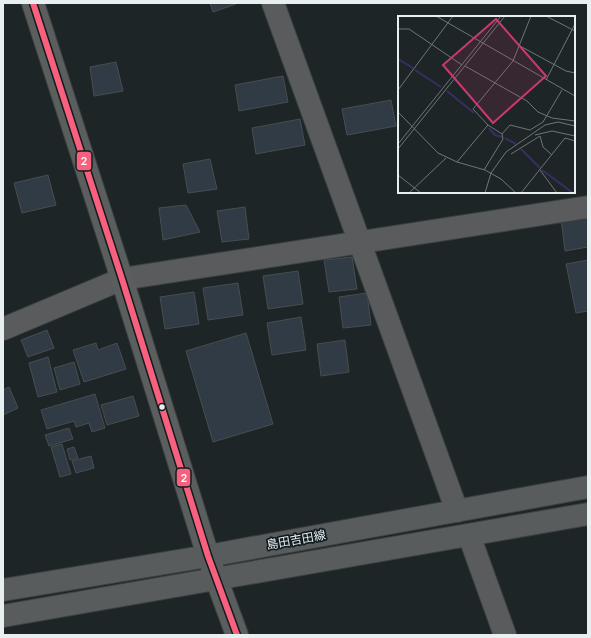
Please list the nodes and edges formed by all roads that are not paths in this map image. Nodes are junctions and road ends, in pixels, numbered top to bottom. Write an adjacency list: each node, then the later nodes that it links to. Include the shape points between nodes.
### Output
1 (33, 3): 5 (main road)
2 (273, 3): 4 (street)
3 (588, 207): 4 (street)
4 (359, 241): 5 (street); 8 (street)
5 (122, 279): 6 (street); 11 (main road)
6 (3, 329)
7 (588, 487): 8 (main road, 島田吉田線)
8 (457, 511): 11 (main road, 島田吉田線)
9 (588, 514): 10 (main road, 島田吉田線)
10 (469, 535): 12 (main road, 島田吉田線); 16 (street)
11 (208, 556): 12 (main road); 13 (main road, 島田吉田線)
12 (216, 579): 14 (main road, 島田吉田線); 15 (main road)
13 (3, 590)
14 (3, 616)
15 (237, 635)
16 (505, 635)

